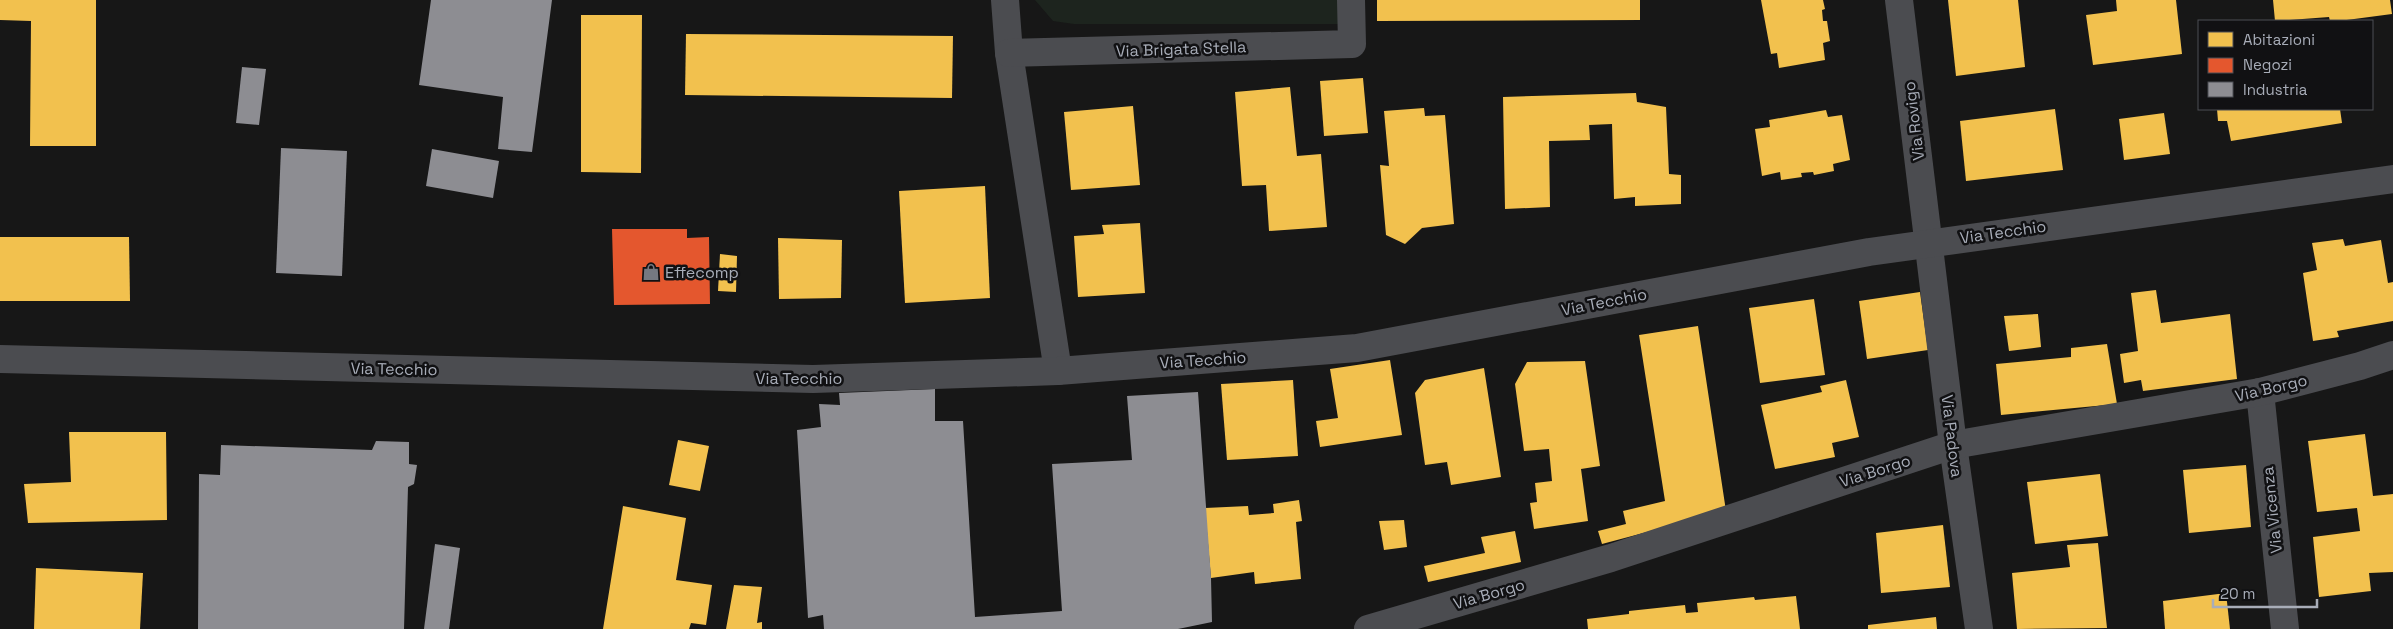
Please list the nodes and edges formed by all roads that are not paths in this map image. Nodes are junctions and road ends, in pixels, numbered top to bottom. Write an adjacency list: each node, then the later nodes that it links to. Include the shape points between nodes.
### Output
1 (1006, 0): 4 (street)
2 (1351, 0): 4 (street, Via Brigata Stella, via 1352,44)
3 (1899, 0): 6 (street, Via Rovigo)
4 (1009, 53): 9 (street)
5 (2393, 179): 6 (street, Via Tecchio)
6 (1928, 243): 9 (street, Via Tecchio, via 1357,348); 11 (street, Via Padova)
7 (2393, 355): 10 (street, Via Borgo)
8 (0, 359): 9 (street, Via Tecchio, via 813,380)
9 (1058, 371)
10 (2260, 392): 11 (street, Via Borgo); 14 (street, Via Vicenza)
11 (1953, 445): 12 (street, Via Borgo, via 1611,558); 13 (street, Via Padova)
12 (1368, 629)
13 (1979, 629)
14 (2285, 629)

